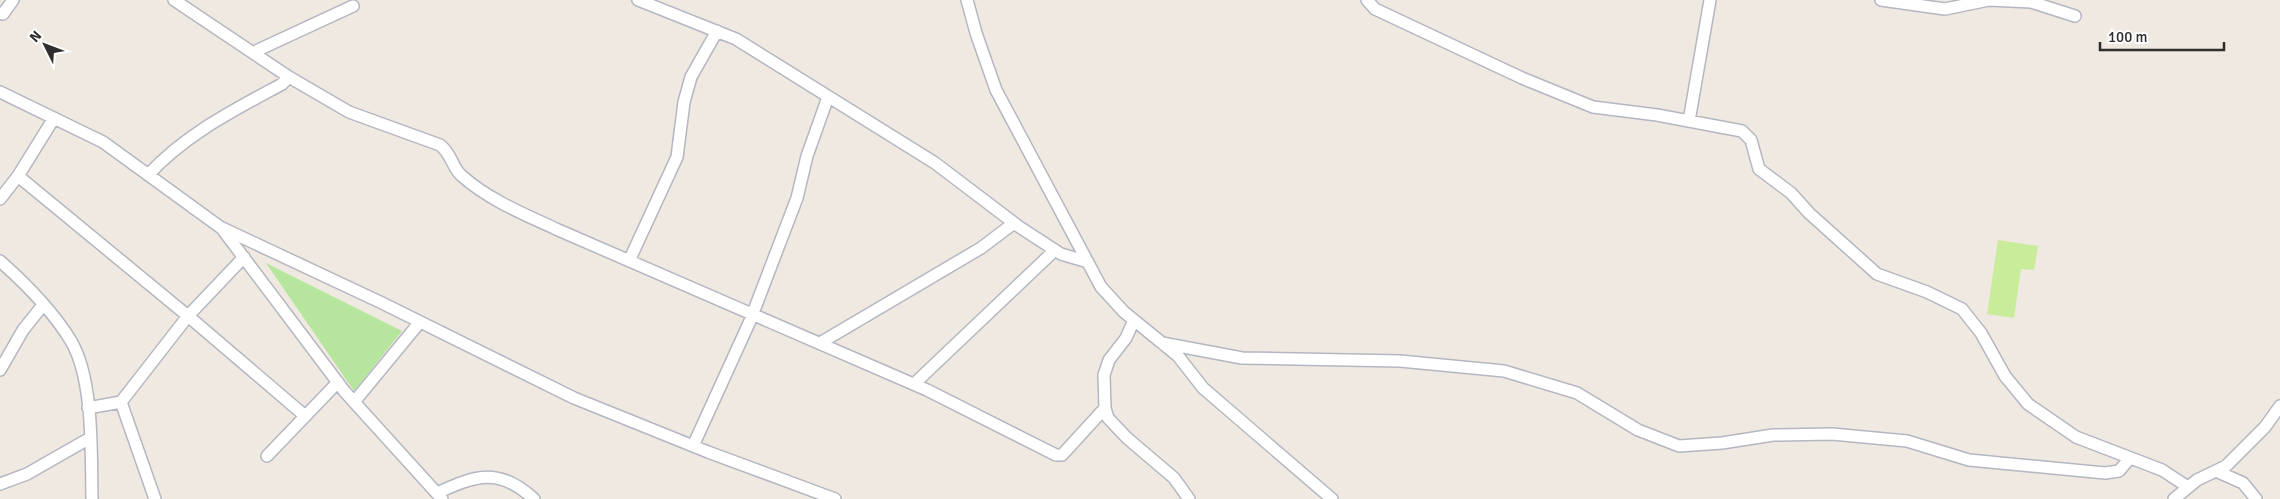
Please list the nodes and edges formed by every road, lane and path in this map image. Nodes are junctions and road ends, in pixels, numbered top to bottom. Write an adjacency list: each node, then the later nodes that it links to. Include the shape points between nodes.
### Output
1 (12, 0): 9 (street, via 3,14)
2 (174, 0): 12 (street)
3 (638, 0): 11 (street)
4 (967, 0): 27 (street, via 996,90)
5 (1367, 0): 17 (street, via 1375,9 1522,78 1593,107)
6 (1710, 0): 17 (street)
7 (1881, 0): 10 (street, via 1945,9 1990,0 2031,2)
8 (353, 6): 12 (street)
9 (0, 13)
10 (2074, 16)
11 (717, 31): 15 (street, via 736,39); 25 (street, via 691,77 684,102 677,157)
12 (255, 54): 13 (street)
13 (289, 77): 18 (street, via 200,130); 25 (street, via 357,116 440,145 449,153 462,177 501,203)
14 (0, 92): 16 (street)
15 (828, 97): 21 (street, via 935,163); 29 (street, via 807,156 797,198)
16 (54, 118): 18 (street, via 103,142); 19 (street)
17 (1689, 121): 47 (street, via 1742,132 1751,140 1759,169 1791,193 1877,274 1962,309 1981,333 2005,376 2028,404 2076,437)
18 (148, 175): 22 (street)
19 (18, 176): 20 (street); 30 (street)
20 (0, 199)
21 (1014, 223): 23 (street); 33 (street, via 981,248)
22 (220, 227): 24 (street); 32 (street)
23 (1055, 250): 27 (street); 37 (street)
24 (244, 257): 30 (street); 36 (street)
25 (629, 260): 29 (street)
26 (0, 261): 28 (street)
27 (1088, 262): 31 (street, via 1101,287)
28 (43, 305): 35 (street, via 23,330); 41 (street, via 77,354)
29 (753, 315): 33 (street); 45 (street)
30 (188, 316): 38 (street); 43 (street)
31 (1134, 320): 34 (street); 42 (street, via 1126,338 1109,360 1104,375)
32 (420, 322): 39 (street); 45 (street, via 574,398)
33 (820, 343): 37 (street)
34 (1162, 343): 47 (street, via 1242,358 1400,361 1504,371 1577,394 1638,430 1679,446 1773,435 1832,434 1907,441 1969,460 2105,473 2119,471); 57 (street, via 1178,356 1203,388)
35 (0, 370)
36 (338, 382): 39 (street); 43 (street)
37 (914, 384): 42 (street, via 1056,455 1062,455)
38 (120, 402): 41 (street); 53 (street)
39 (354, 402): 51 (street)
40 (2280, 406): 48 (street, via 2265,427 2226,466)
41 (88, 408): 44 (street)
42 (1106, 408): 56 (street, via 1108,418 1174,478)
43 (304, 415): 46 (street)
44 (90, 438): 49 (street, via 27,474); 52 (street)
45 (692, 446): 55 (street)
46 (267, 456)
47 (2130, 458): 50 (street, via 2162,470)
48 (2216, 471): 50 (street); 59 (street, via 2243,483)
49 (0, 484)
50 (2188, 488): 58 (street)
51 (440, 496): 54 (street, via 474,478 489,476 504,478)
52 (92, 499)
53 (155, 499)
54 (534, 499)
55 (835, 499)
56 (1189, 499)
57 (1332, 499)
58 (2174, 499)
59 (2256, 499)

